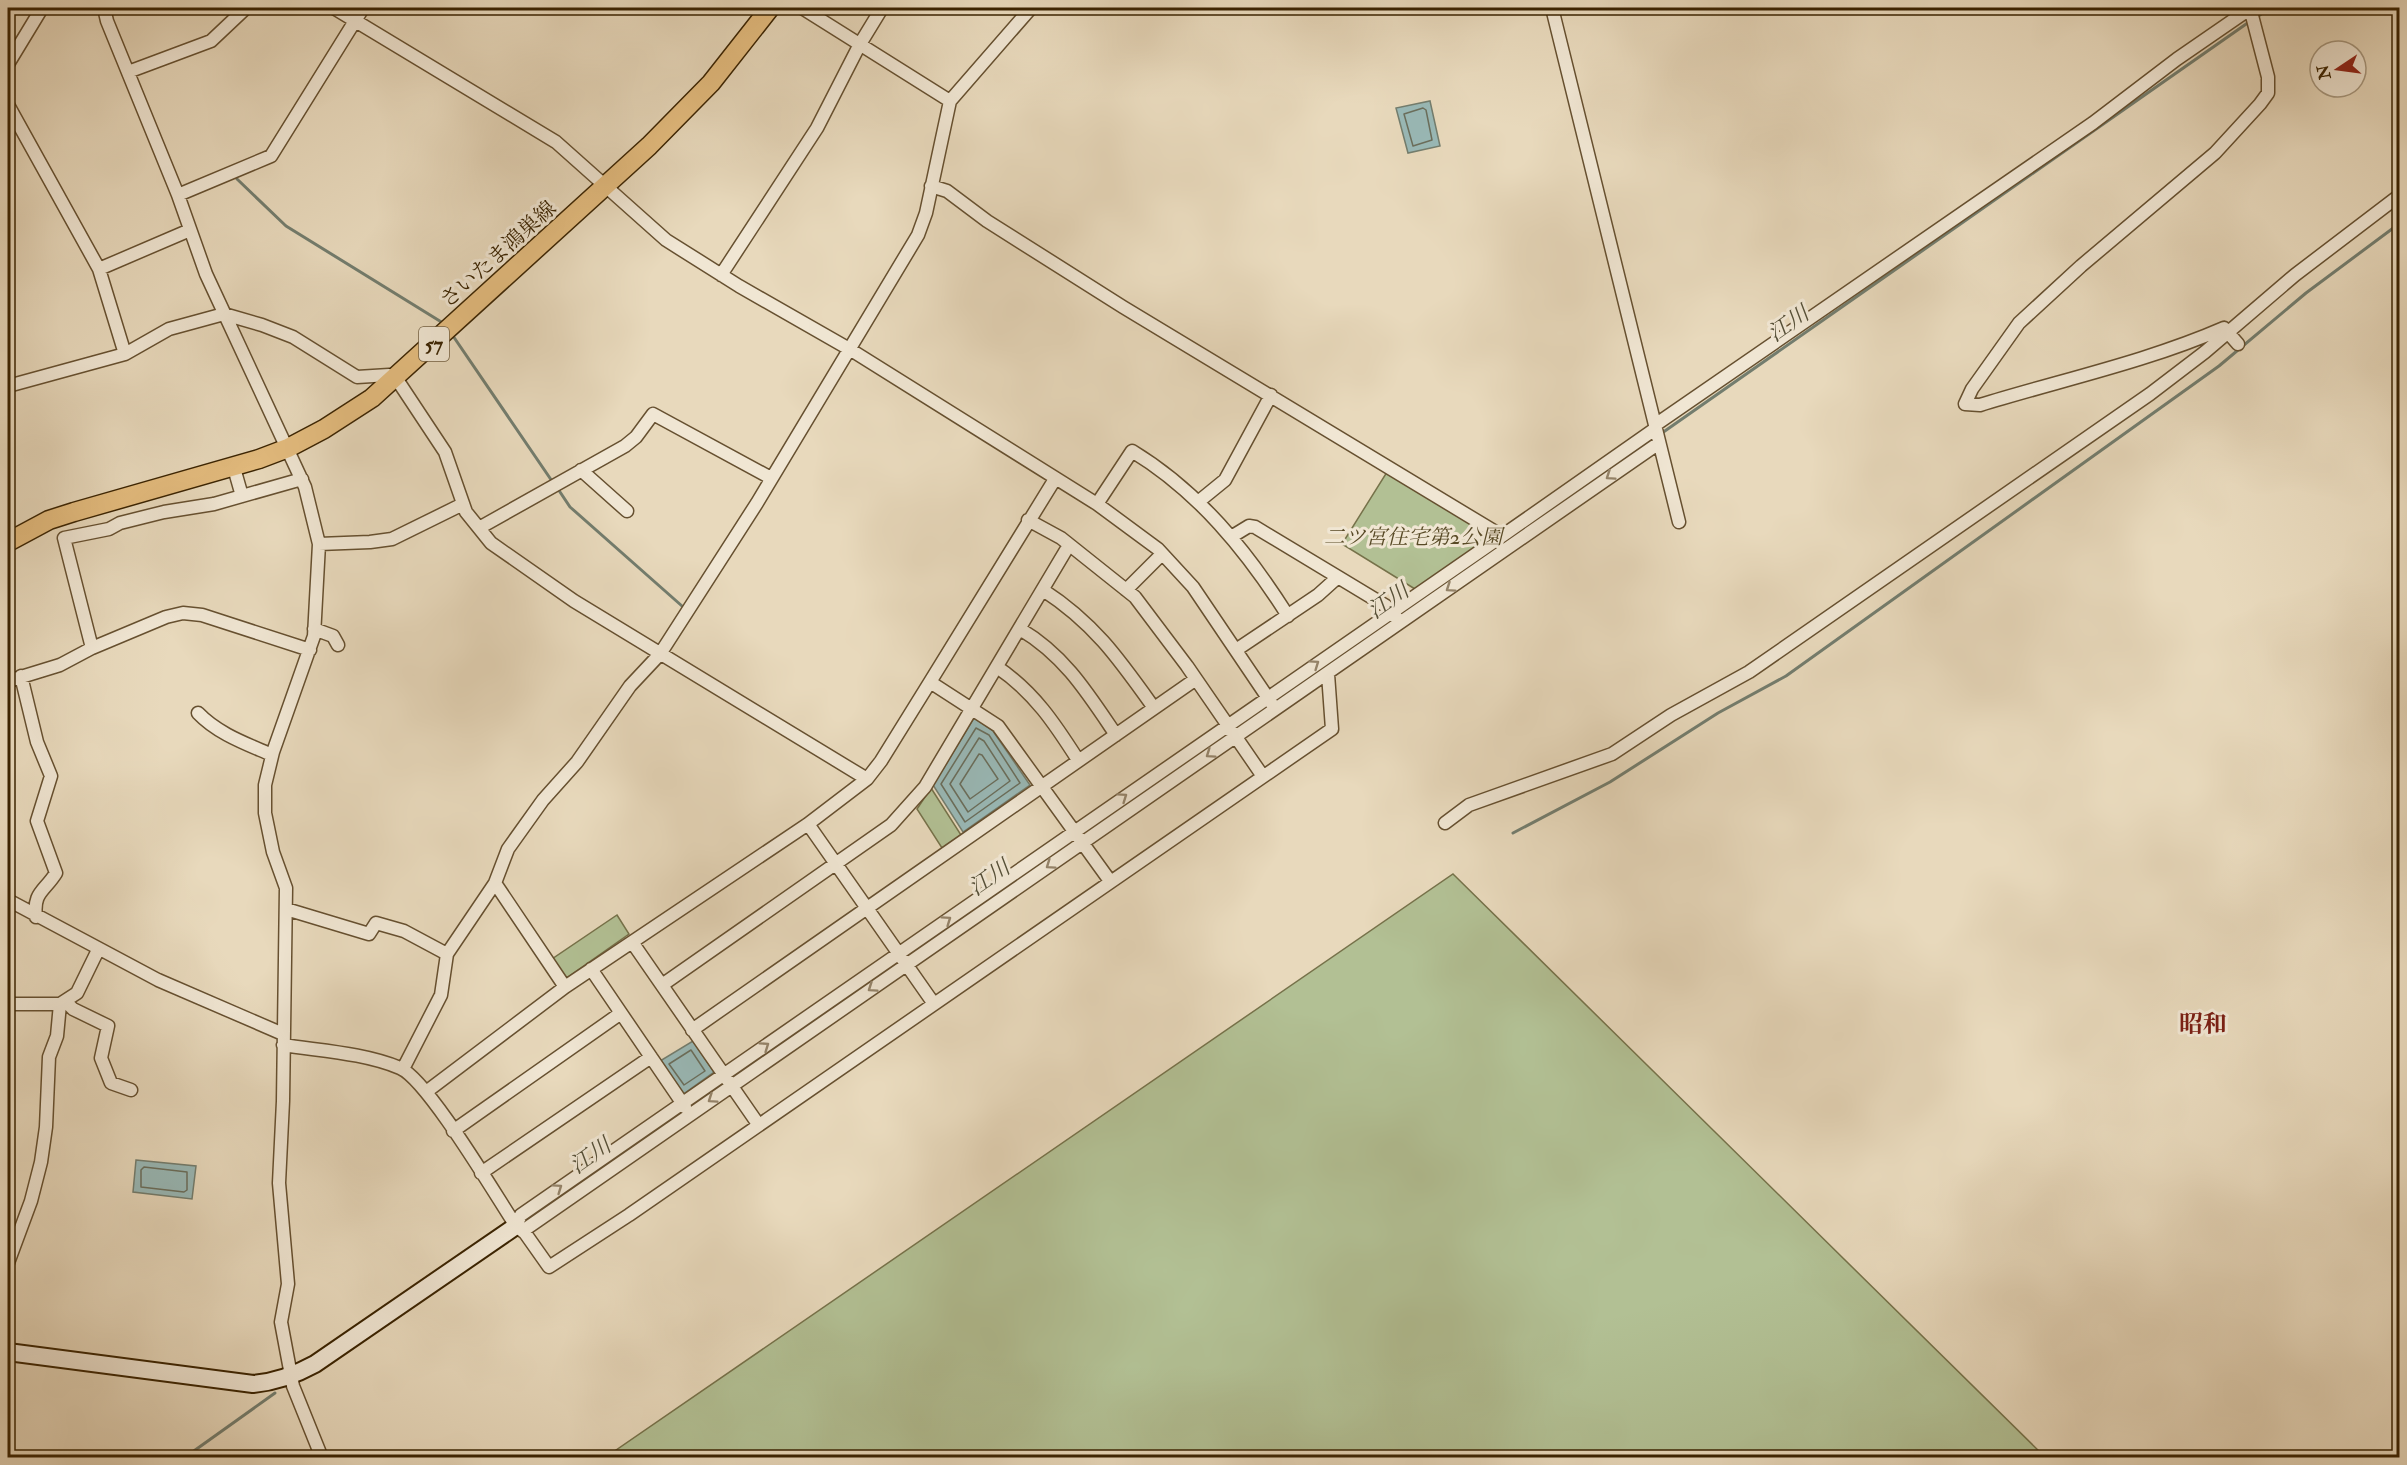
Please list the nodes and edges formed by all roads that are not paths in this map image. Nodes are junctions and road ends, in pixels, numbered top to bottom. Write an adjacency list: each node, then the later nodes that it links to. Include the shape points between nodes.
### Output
1 (42, 8): 14 (street)
2 (104, 8): 15 (street)
3 (246, 8): 15 (street, via 211,41)
4 (334, 8): 12 (street)
5 (363, 8): 12 (street)
6 (770, 8): 19 (main road, さいたま鴻巣線 / 57, via 711,83)
7 (802, 8): 13 (street)
8 (882, 8): 13 (street)
9 (1032, 8): 16 (street)
10 (1552, 8): 33 (street)
11 (2251, 9): 26 (street, via 2268,77 2268,93 2216,153 2019,323 1972,388 1965,404 1980,405 2163,352 2224,328); 33 (street, via 2093,123 1658,423)
12 (355, 20): 19 (street, via 556,142); 20 (street, via 271,156)
13 (860, 44): 16 (street); 24 (street, via 818,128)
14 (8, 64)
15 (128, 72): 20 (street)
16 (950, 101): 18 (street)
17 (8, 105): 23 (street)
18 (931, 186): 28 (street, via 918,235); 32 (street, via 947,191 987,221)
19 (605, 188): 24 (street, via 666,240); 30 (main road, さいたま鴻巣線 / 57)
20 (178, 195): 22 (street)
21 (2400, 195): 26 (street, via 2295,275)
22 (190, 230): 23 (street); 25 (street)
23 (99, 269): 29 (street)
24 (721, 275): 28 (street)
25 (224, 314): 29 (street, via 169,329); 30 (street, via 293,337 357,377); 34 (street)
26 (2228, 333): 27 (street); 83 (street, via 2087,439 1766,661 1612,753 1469,805)
27 (2238, 344)
28 (850, 350): 37 (street); 39 (street)
29 (125, 354): 31 (street)
30 (396, 378): 34 (main road, さいたま鴻巣線 / 57, via 348,414); 42 (street, via 445,452)
31 (8, 386)
32 (1271, 395): 41 (street, via 1225,480); 48 (street)
33 (1657, 436): 46 (street); 48 (street); 58 (street, one-way to 58)
34 (288, 448): 35 (main road, さいたま鴻巣線 / 57); 38 (street)
35 (234, 468): 40 (street); 50 (main road, さいたま鴻巣線 / 57, via 49,520)
36 (581, 470): 37 (street, via 625,446 653,414); 44 (street); 47 (street)
37 (771, 478): 65 (street)
38 (302, 479): 40 (street); 51 (street)
39 (1055, 479): 43 (street); 45 (street)
40 (242, 496): 62 (street, via 64,538)
41 (1198, 502): 43 (street, via 1132,451); 49 (street)
42 (463, 504): 47 (street); 51 (street, via 393,539)
43 (1097, 504): 53 (street)
44 (627, 511)
45 (1028, 520): 52 (street); 71 (street)
46 (1678, 522)
47 (479, 528): 65 (street, via 491,543 574,601)
48 (1502, 536): 58 (street)
49 (1232, 537): 54 (street, via 1249,526 1255,527); 57 (street)
50 (8, 542)
51 (318, 544): 59 (street)
52 (1069, 545): 55 (street); 56 (street)
53 (1162, 554): 56 (street); 64 (street, via 1193,587)
54 (1338, 577): 57 (street); 58 (street, via 1386,606)
55 (1042, 590): 60 (street); 73 (street, via 1103,638)
56 (1126, 590): 69 (street)
57 (1288, 616): 64 (street)
58 (1396, 617): 67 (street); 72 (street, one-way to 58)
59 (314, 629): 61 (street, via 333,636); 63 (street)
60 (1020, 629): 66 (street); 77 (street, via 1060,658)
61 (338, 645)
62 (92, 648): 63 (street, via 183,613 202,615); 68 (street, via 60,664)
63 (310, 650): 78 (street)
64 (1236, 650): 72 (street)
65 (660, 654): 81 (street); 88 (street, via 630,686 577,762 543,800 508,849)
66 (997, 667): 74 (street); 79 (street, via 1027,689)
67 (1328, 674): 72 (street); 80 (street, via 1332,729)
68 (21, 676): 70 (street); 92 (street, via 37,742 51,776 37,820 56,873 37,895)
69 (1196, 679): 73 (street); 76 (street)
70 (8, 681)
71 (930, 682): 74 (street); 81 (street)
72 (1271, 703): 76 (street)
73 (1154, 708): 77 (street)
74 (972, 709): 82 (street, via 998,726); 86 (street, via 925,787 891,825)
75 (198, 713): 78 (street, via 233,737)
76 (1231, 731): 80 (street); 85 (street)
77 (1116, 735): 79 (street)
78 (272, 755): 91 (street, via 265,785 265,813 286,888)
79 (1078, 760): 82 (street)
80 (1262, 775): 87 (street)
81 (867, 779): 84 (street)
82 (1042, 786): 85 (street); 90 (street)
83 (1445, 823)
84 (808, 824): 86 (street); 93 (street)
85 (1079, 837): 87 (street); 96 (street)
86 (836, 864): 90 (street); 98 (street)
87 (1110, 881): 102 (street)
88 (495, 883): 95 (street); 99 (street)
89 (8, 900): 92 (street)
90 (867, 908): 96 (street); 104 (street)
91 (286, 909): 95 (street, via 369,934 376,922 404,931); 105 (street)
92 (36, 917): 94 (street)
93 (632, 942): 97 (street); 98 (street)
94 (98, 950): 100 (street, via 77,993); 105 (street)
95 (447, 954): 107 (street, via 441,995)
96 (903, 959): 102 (street); 108 (street)
97 (591, 969): 99 (street); 103 (street)
98 (662, 985): 104 (street)
99 (565, 987): 110 (street)
100 (62, 1003): 101 (street); 109 (street, via 108,1026 101,1058 111,1083); 116 (street, via 49,1057 41,1162)
101 (8, 1004)
102 (934, 1004): 112 (street)
103 (621, 1013): 106 (street); 113 (street)
104 (692, 1030): 108 (street)
105 (283, 1040): 107 (street); 118 (street, via 279,1183 288,1284 281,1322)
106 (651, 1057): 111 (street); 114 (street)
107 (403, 1069): 110 (street)
108 (727, 1080): 111 (street); 112 (street)
109 (131, 1090)
110 (426, 1092): 113 (street)
111 (686, 1108): 115 (street, via 520,1215)
112 (758, 1124): 115 (street, via 549,1267)
113 (453, 1131): 114 (street)
114 (481, 1173): 115 (street)
115 (519, 1228): 118 (street, via 366,1331)
116 (8, 1263)
117 (8, 1352): 118 (street, via 253,1384)
118 (291, 1376): 119 (street)
119 (322, 1458)

